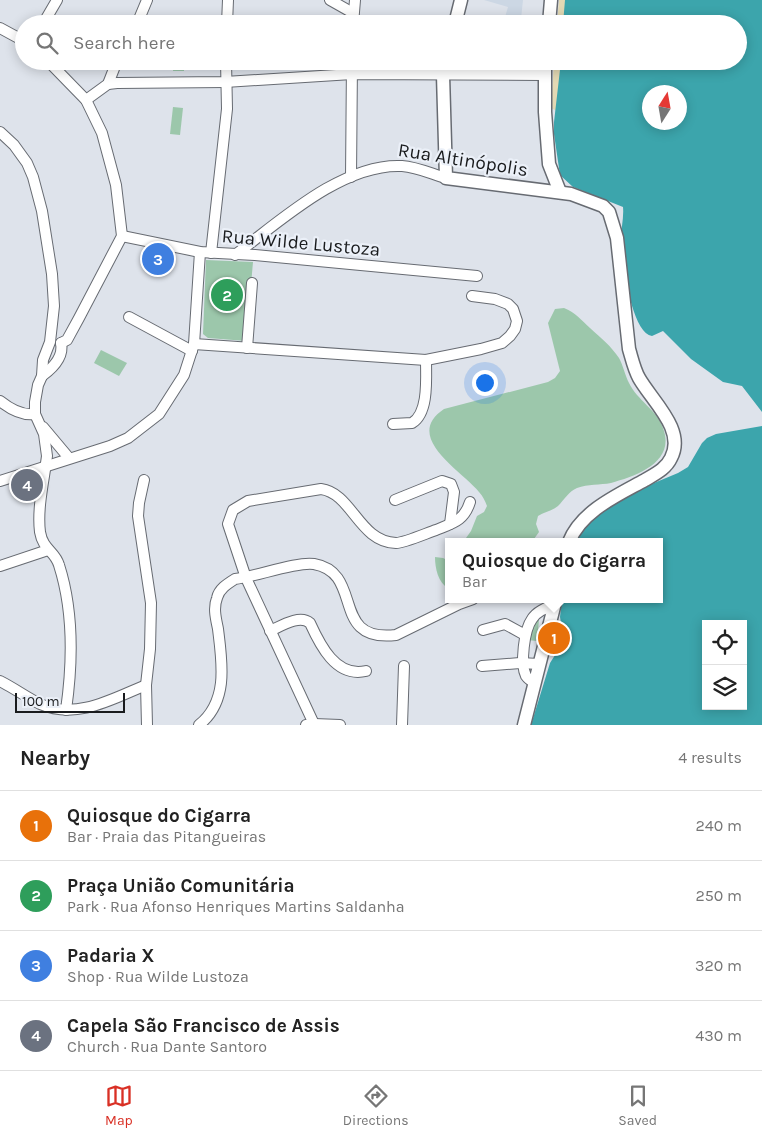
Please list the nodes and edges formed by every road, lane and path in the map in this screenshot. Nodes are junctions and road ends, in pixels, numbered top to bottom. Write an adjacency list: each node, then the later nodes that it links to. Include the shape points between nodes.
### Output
1 (57, 0): 8 (street)
2 (147, 0): 9 (street)
3 (228, 0): 10 (street)
4 (330, 0): 7 (street)
5 (461, 0): 11 (main road)
6 (551, 0): 12 (main road)
7 (355, 9)
8 (48, 15)
9 (141, 15)
10 (227, 15)
11 (457, 15)
12 (550, 15)
13 (0, 28): 14 (street)
14 (15, 36)
15 (57, 70): 26 (street)
16 (113, 70): 25 (street)
17 (226, 70): 24 (street)
18 (352, 70): 21 (street)
19 (444, 70): 22 (main road)
20 (544, 70): 23 (main road)
21 (352, 74): 22 (street); 24 (street); 29 (street)
22 (443, 75): 23 (street); 30 (main road)
23 (544, 75): 28 (main road)
24 (225, 82): 25 (street); 35 (street, via 227,109)
25 (108, 84): 26 (street)
26 (86, 100): 33 (street, via 102,133 110,160)
27 (0, 132): 41 (street, via 27,163 42,211 54,292)
28 (549, 168): 31 (main road, via 544,182); 32 (main road)
29 (351, 177): 30 (street, Rua Altinópolis, via 374,169 404,166); 36 (street, Rua Altinópolis, via 310,200)
30 (446, 178): 31 (main road, Rua Altinópolis)
31 (533, 189): 32 (main road, Rua Altinópolis)
32 (560, 192): 60 (main road, Rua Altinópolis, via 594,202 610,212 617,238 634,365 652,399 669,420 675,444 674,453 663,469 604,504 587,517)
33 (122, 236): 34 (street, Rua Wilde Lustoza); 42 (street, via 67,340)
34 (200, 252): 35 (street, Rua Wilde Lustoza); 43 (street)
35 (211, 253): 36 (street, Rua Wilde Lustoza)
36 (236, 255): 37 (street, Rua Wilde Lustoza)
37 (477, 276)
38 (252, 283): 44 (street)
39 (472, 296): 46 (street, via 496,299 513,309 517,321 510,336 502,343)
40 (129, 317): 43 (street)
41 (50, 342): 42 (street); 45 (street)
42 (61, 343): 47 (street, via 60,356)
43 (193, 347): 44 (street); 53 (street, via 184,375 159,414 128,438)
44 (247, 348): 46 (street)
45 (43, 360): 47 (street, via 46,365); 48 (street)
46 (426, 360): 52 (street, via 426,397 421,415 412,423)
47 (54, 366): 48 (street)
48 (42, 376): 50 (street, via 36,394)
49 (0, 402): 50 (street, via 25,414)
50 (35, 414): 51 (street)
51 (41, 424): 53 (street); 54 (street)
52 (393, 424)
53 (69, 458): 54 (street)
54 (46, 466): 56 (street); 61 (street, via 40,522 42,541)
55 (144, 480): 77 (street, via 138,516 151,602)
56 (0, 481)
57 (395, 500): 59 (street, via 442,481 447,482 454,492)
58 (470, 502): 59 (street, via 460,520)
59 (450, 524): 63 (street, via 396,543 376,537 360,525 338,496 326,490 248,501 234,510 228,524)
60 (571, 538)
61 (48, 550): 62 (street); 78 (street, via 60,567 70,624 71,669)
62 (0, 566)
63 (246, 578): 64 (street, via 300,565 319,565 328,569 345,591 356,624 376,636 396,635); 68 (street); 81 (street, via 235,579 225,585 217,597 215,611 222,662 220,692 214,707)
64 (462, 603)
65 (553, 603): 69 (street, via 532,618)
66 (555, 603): 71 (main road)
67 (483, 630): 69 (street, via 505,624)
68 (270, 631): 74 (street, via 298,619 306,620 330,658 347,669); 79 (street)
69 (525, 635): 70 (street)
70 (524, 663): 71 (street); 73 (street); 76 (street, via 527,677)
71 (539, 664): 76 (main road)
72 (404, 666): 83 (street)
73 (482, 666)
74 (366, 672)
75 (0, 681): 78 (street, via 41,704)
76 (535, 683): 84 (main road)
77 (146, 685): 78 (street, via 86,709); 80 (street)
78 (66, 710)
79 (310, 724): 82 (street)
80 (147, 725)
81 (199, 725)
82 (340, 725)
83 (402, 725)
84 (524, 725)

